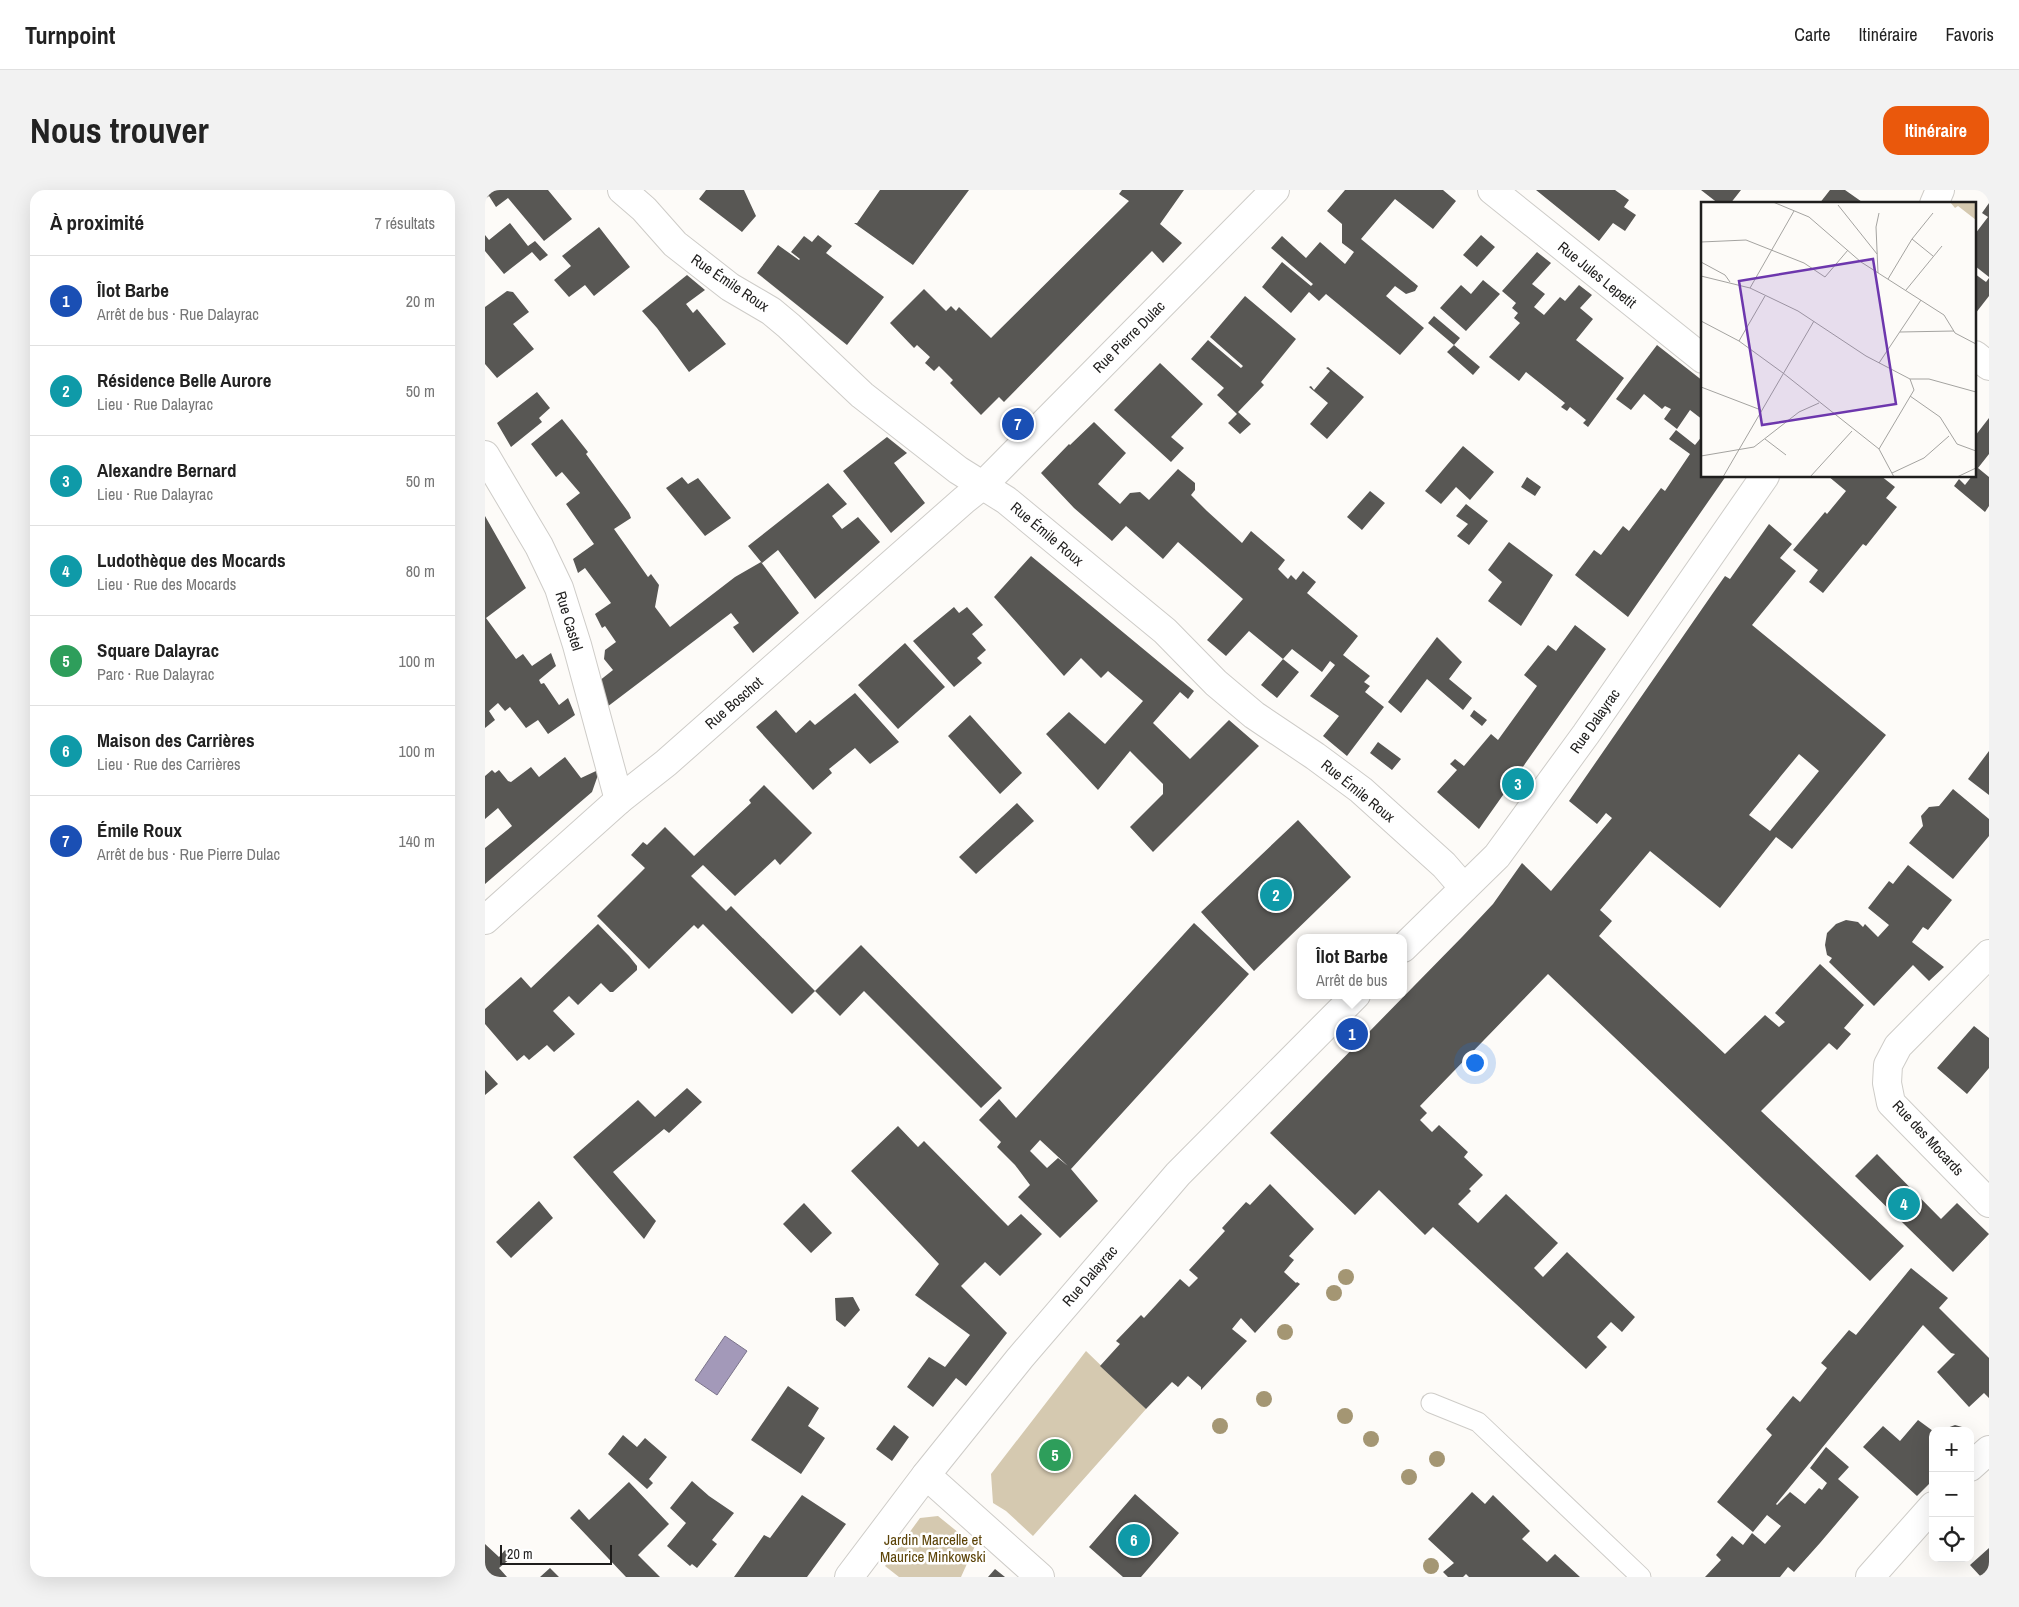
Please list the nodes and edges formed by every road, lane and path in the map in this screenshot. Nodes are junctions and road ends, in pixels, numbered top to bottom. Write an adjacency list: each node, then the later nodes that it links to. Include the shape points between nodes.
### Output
1 (622, 190): 5 (main road, Rue Émile Roux)
2 (1275, 190): 12 (main road, Rue Pierre Dulac)
3 (1492, 190): 7 (main road, Rue Jules Lepetit)
4 (1940, 190): 6 (main road)
5 (650, 199): 12 (main road, Rue Émile Roux, via 675,244 729,287 789,326 862,395)
6 (1935, 202)
7 (1701, 357)
8 (1977, 357): 9 (main road)
9 (1989, 366)
10 (485, 455): 13 (main road, Rue Castel, via 539,546 559,588)
11 (1764, 478): 14 (main road, Rue Dalayrac, via 1497,856)
12 (983, 485): 13 (main road, Rue Boschot, via 666,763); 14 (main road, Rue Émile Roux, via 1006,500 1165,631 1216,683 1254,715 1361,790 1444,864)
13 (619, 800): 15 (main road, Rue Boschot)
14 (1464, 888): 16 (main road, Rue Dalayrac)
15 (485, 920)
16 (1407, 944)
17 (1989, 954): 19 (main road, Rue des Mocards, via 1898,1046 1887,1065 1887,1083 1891,1103)
18 (1352, 999): 23 (main road, Rue Dalayrac, via 1178,1174 1020,1358)
19 (1989, 1203)
20 (1431, 1403): 27 (lane, via 1479,1422)
21 (1989, 1450): 22 (main road)
22 (1974, 1463)
23 (926, 1475): 25 (main road, Rue Dalayrac); 26 (main road)
24 (1929, 1511): 28 (main road)
25 (849, 1577)
26 (1040, 1577)
27 (1641, 1577)
28 (1870, 1577)

